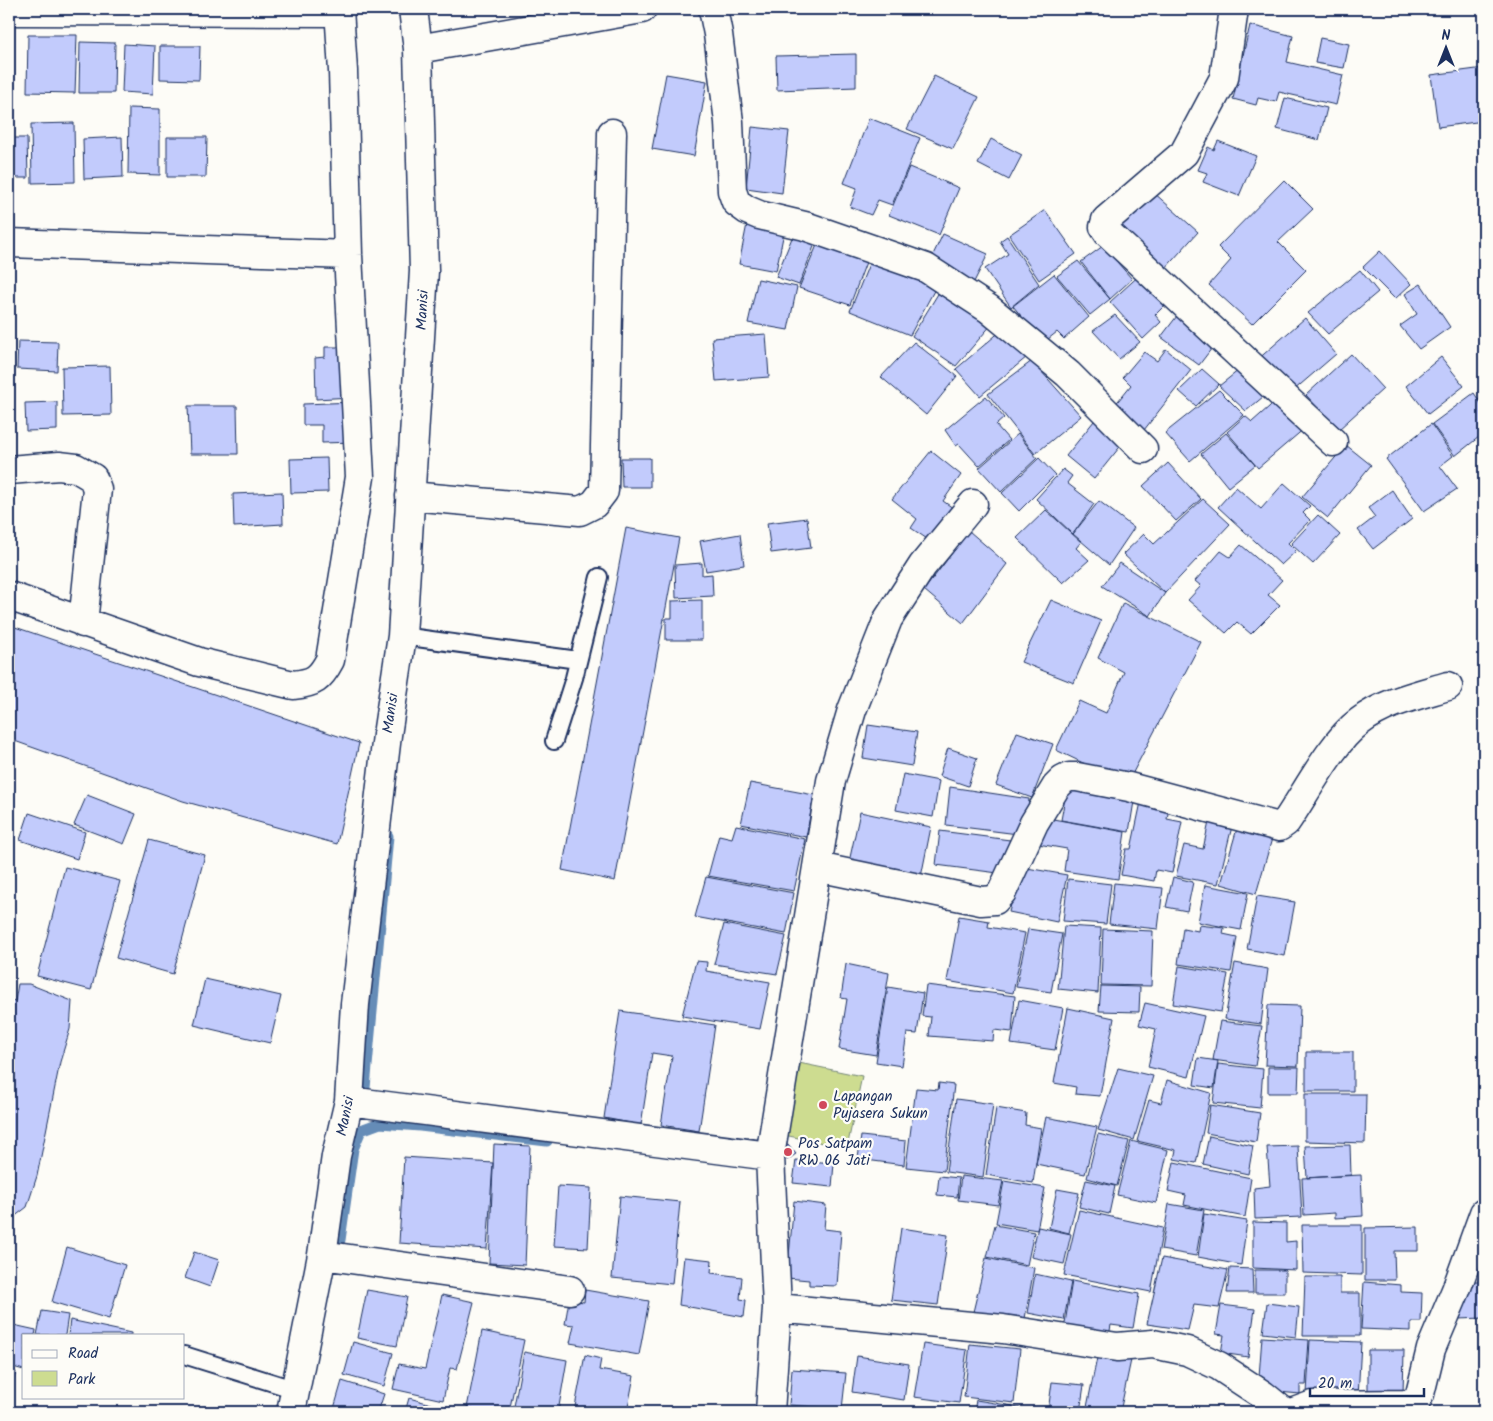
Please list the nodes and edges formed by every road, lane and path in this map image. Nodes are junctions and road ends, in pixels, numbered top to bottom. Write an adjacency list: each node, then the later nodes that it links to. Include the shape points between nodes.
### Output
1 (412, 9): 7 (street, Manisi)
2 (642, 9): 7 (street)
3 (713, 9): 12 (street, via 729,122 732,191 736,202 759,215 805,226 926,268 989,309 1068,374)
4 (1234, 9): 11 (street, via 1224,78 1184,153 1106,220 1104,227)
5 (340, 10): 6 (street); 10 (street)
6 (9, 11)
7 (418, 49): 14 (street, Manisi, via 424,271)
8 (612, 133): 14 (street, via 604,491 594,504 580,511)
9 (9, 244): 10 (street)
10 (348, 255): 18 (street, via 360,477 330,660 324,671 315,680 293,685 199,662)
11 (1333, 442)
12 (1143, 449)
13 (9, 470): 18 (street, via 59,466 76,468 93,478 97,490)
14 (410, 496): 19 (street, Manisi)
15 (972, 504): 23 (street, via 923,564 888,619 852,710 834,772)
16 (599, 577): 20 (lane)
17 (9, 596): 18 (street)
18 (83, 623)
19 (402, 636): 20 (lane); 24 (street, Manisi, via 355,1004)
20 (578, 660): 22 (lane)
21 (1448, 686): 23 (street, via 1398,701 1358,722 1341,740 1286,822 1279,827 1129,787 1069,777 1056,787 1043,808 1002,892 995,900 981,901)
22 (554, 741)
23 (817, 867): 25 (street)
24 (349, 1101): 25 (street); 27 (street, Manisi, via 336,1156)
25 (770, 1156): 29 (street)
26 (1484, 1213): 34 (street, via 1432,1349 1416,1402 1313,1406)
27 (322, 1255): 28 (street); 31 (street, Manisi)
28 (570, 1290)
29 (778, 1308): 32 (street); 33 (street, via 1003,1329 1117,1347 1153,1344 1187,1351 1220,1366)
30 (185, 1355): 31 (lane)
31 (294, 1401)
32 (770, 1412)
33 (1284, 1412)
34 (1294, 1412)

